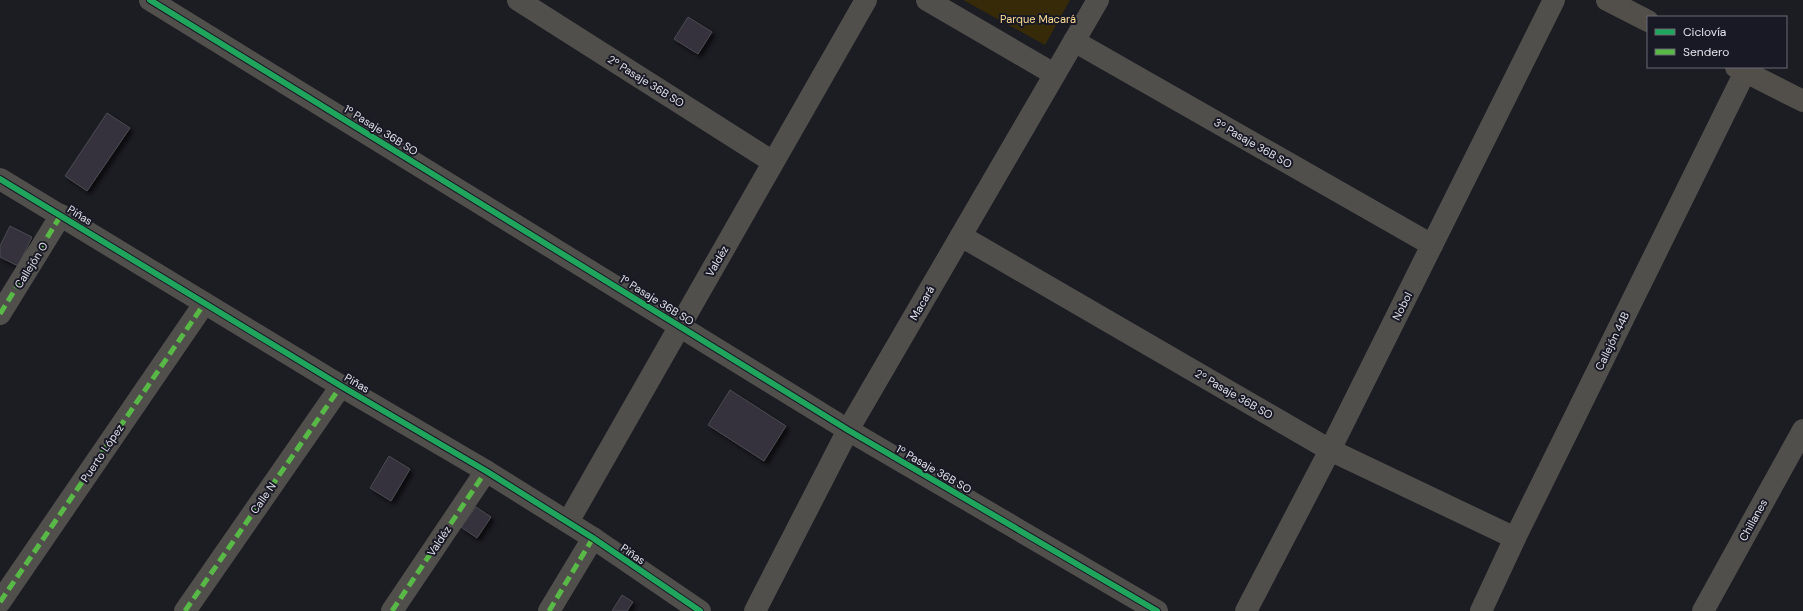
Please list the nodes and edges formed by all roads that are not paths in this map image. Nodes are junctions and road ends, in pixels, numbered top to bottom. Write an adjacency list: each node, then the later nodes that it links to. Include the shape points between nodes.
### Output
1 (150, 0): 20 (street, 1º Pasaje 36B SO)
2 (518, 0): 13 (street, 2º Pasaje 36B SO)
3 (866, 0): 13 (street, Valdéz)
4 (927, 0): 11 (street)
5 (1098, 0): 9 (street, Macará)
6 (1554, 0): 17 (street, Nobol)
7 (1607, 0): 8 (street)
8 (1647, 20)
9 (1074, 41): 11 (street, Macará); 17 (street, 3º Pasaje 36B SO)
10 (1740, 69): 12 (street); 28 (street, Callejón 44B)
11 (1054, 74): 16 (street, Macará)
12 (1803, 101)
13 (773, 162): 20 (street, Valdéz)
14 (0, 179): 15 (street, Piñas)
15 (62, 216): 18 (street, Piñas); 19 (street, Callejón O)
16 (961, 236): 22 (street, Macará); 24 (street, 2º Pasaje 36B SO)
17 (1432, 245): 24 (street, Nobol)
18 (204, 304): 21 (street, Piñas); 29 (street, Puerto López)
19 (0, 314)
20 (680, 326): 22 (street, 1º Pasaje 36B SO); 26 (street, Valdéz)
21 (341, 386): 25 (street, Piñas); 30 (street, Calle N)
22 (848, 430): 34 (street, Macará); 35 (street, 1º Pasaje 36B SO)
23 (1803, 430): 38 (street, Chillanes)
24 (1330, 450): 28 (street, 2º Pasaje 36B SO); 36 (street, Nobol)
25 (486, 470): 26 (street, Piñas); 31 (street, Valdéz)
26 (568, 522): 27 (street, Piñas)
27 (593, 538): 32 (street); 33 (street, Piñas)
28 (1515, 538): 37 (street, Callejón 44B)
29 (0, 602)
30 (185, 611)
31 (392, 611)
32 (549, 611)
33 (700, 611)
34 (755, 611)
35 (1157, 611)
36 (1246, 611)
37 (1480, 611)
38 (1703, 611)

